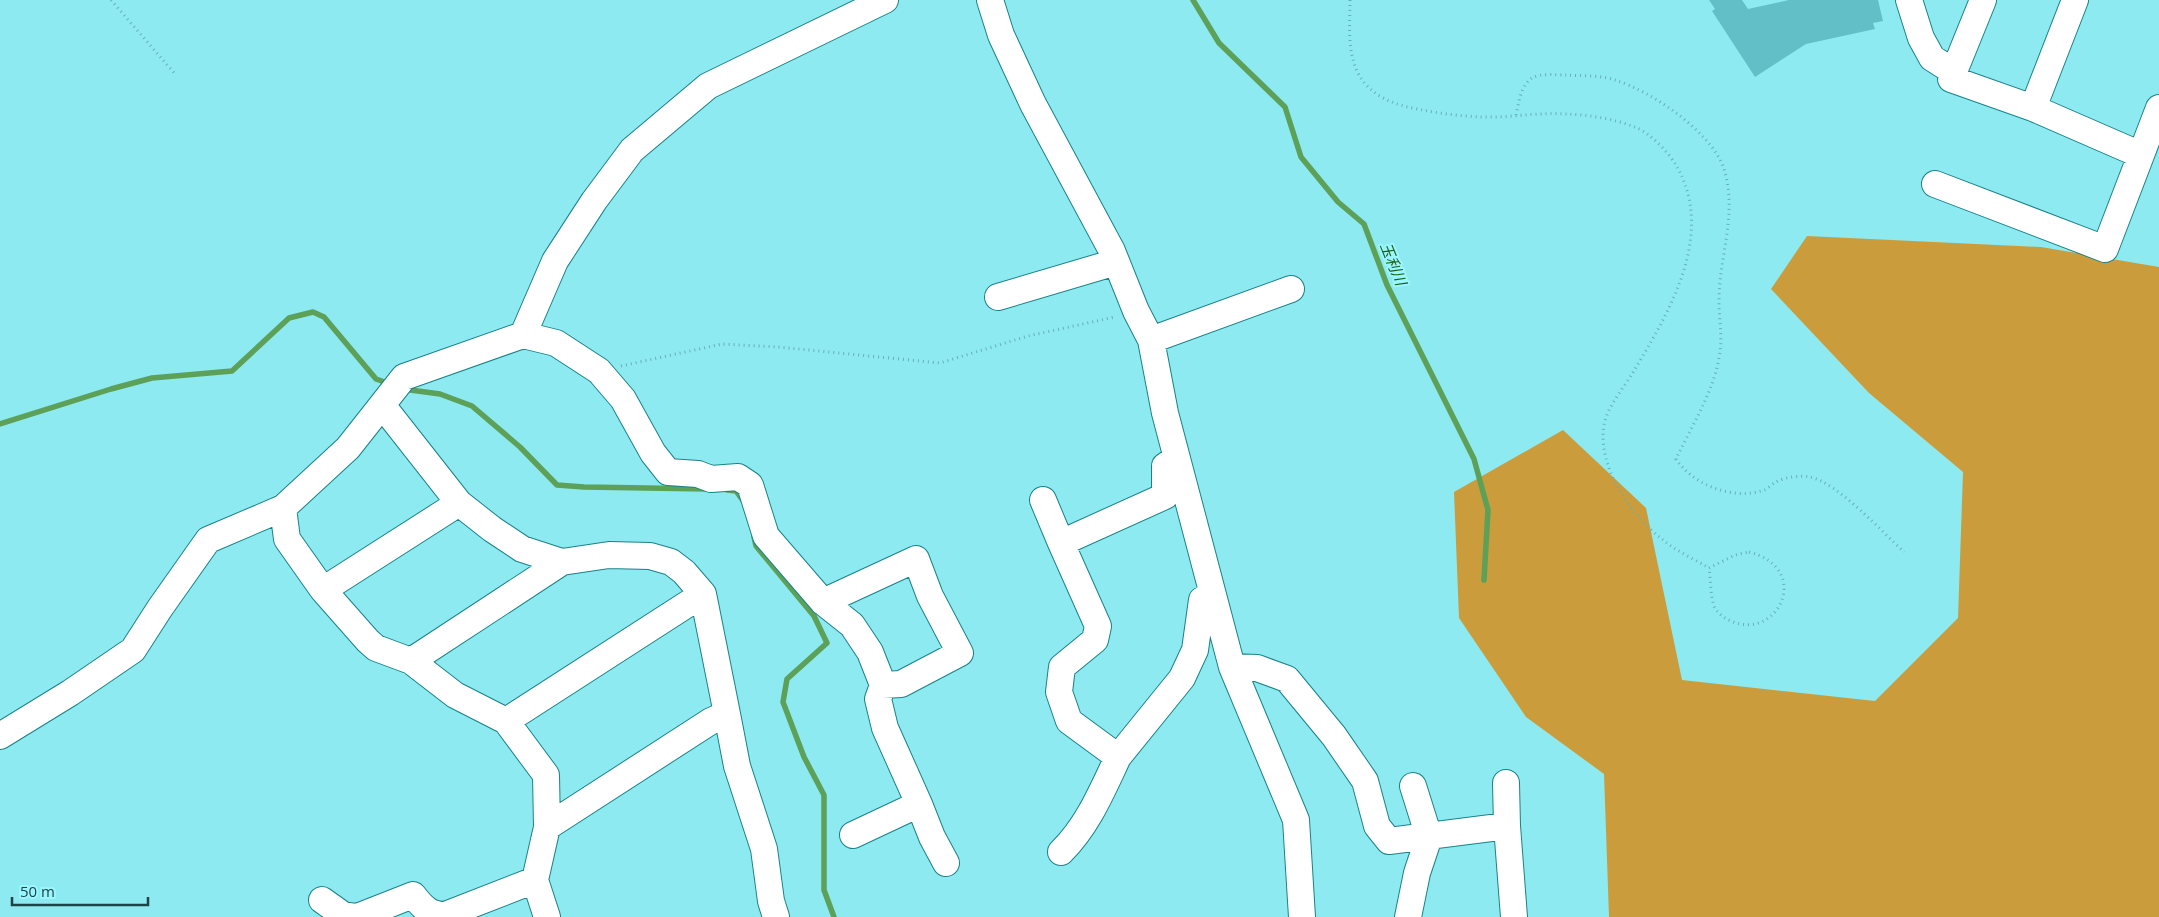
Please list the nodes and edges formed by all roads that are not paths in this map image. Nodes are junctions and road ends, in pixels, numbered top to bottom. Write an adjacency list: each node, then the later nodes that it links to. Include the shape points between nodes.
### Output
1 (885, 0): 14 (street, via 708,86 632,150 555,262)
2 (990, 0): 11 (street, via 1001,35 1033,104)
3 (1909, 0): 6 (street, via 1921,38 1932,58)
4 (1983, 0): 6 (street)
5 (2075, 0): 7 (street)
6 (1954, 72): 7 (street, via 1952,79)
7 (2033, 108): 9 (street)
8 (2159, 108): 9 (street)
9 (2141, 155): 10 (street, via 2105,249)
10 (1934, 184)
11 (1116, 262): 13 (street); 15 (street)
12 (1291, 288): 15 (street)
13 (998, 297)
14 (523, 335): 16 (street, via 404,377); 26 (street, via 556,344 599,371 623,399 653,453 668,472 698,474 711,479 738,477 750,484 766,536)
15 (1151, 340): 17 (street)
16 (382, 405): 19 (street); 20 (street, via 348,448)
17 (1177, 458): 21 (street, via 1165,466 1164,496); 25 (street)
18 (1043, 500): 21 (street)
19 (459, 503): 22 (street, via 522,549); 23 (street)
20 (283, 508): 23 (street, via 287,539); 32 (street, via 208,540 133,650)
21 (1061, 543): 33 (street, via 1098,626 1095,640 1062,667 1059,692 1069,720)
22 (562, 562): 24 (street, via 609,555 650,556 671,562); 27 (street)
23 (323, 590): 27 (street, via 376,648)
24 (704, 594): 30 (street); 31 (street)
25 (1212, 594): 28 (street); 33 (street, via 1202,600 1195,650 1182,678)
26 (823, 602): 29 (street, via 852,625 870,652); 29 (street, via 916,559 930,596 960,653 901,684)
27 (412, 661): 31 (street, via 455,694)
28 (1232, 668): 40 (street, via 1257,668 1287,679 1334,736 1365,781 1377,826 1389,841); 47 (street, via 1296,820)
29 (883, 685): 36 (street, via 878,699 885,728)
30 (727, 714): 38 (street, via 711,721); 46 (street, via 737,766 764,849)
31 (506, 720): 38 (street, via 546,775)
32 (0, 736)
33 (1118, 757): 41 (street, via 1093,811)
34 (1506, 783): 37 (street)
35 (1413, 786): 40 (street)
36 (919, 804): 39 (street); 42 (street)
37 (1506, 826): 40 (street); 49 (street)
38 (547, 827): 43 (street)
39 (853, 835)
40 (1429, 837): 48 (street)
41 (1061, 852)
42 (946, 863)
43 (535, 880): 44 (street, via 445,915 433,915 413,896 357,917 343,915); 45 (street)
44 (322, 900)
45 (547, 917)
46 (776, 917)
47 (1302, 917)
48 (1408, 917)
49 (1514, 917)

